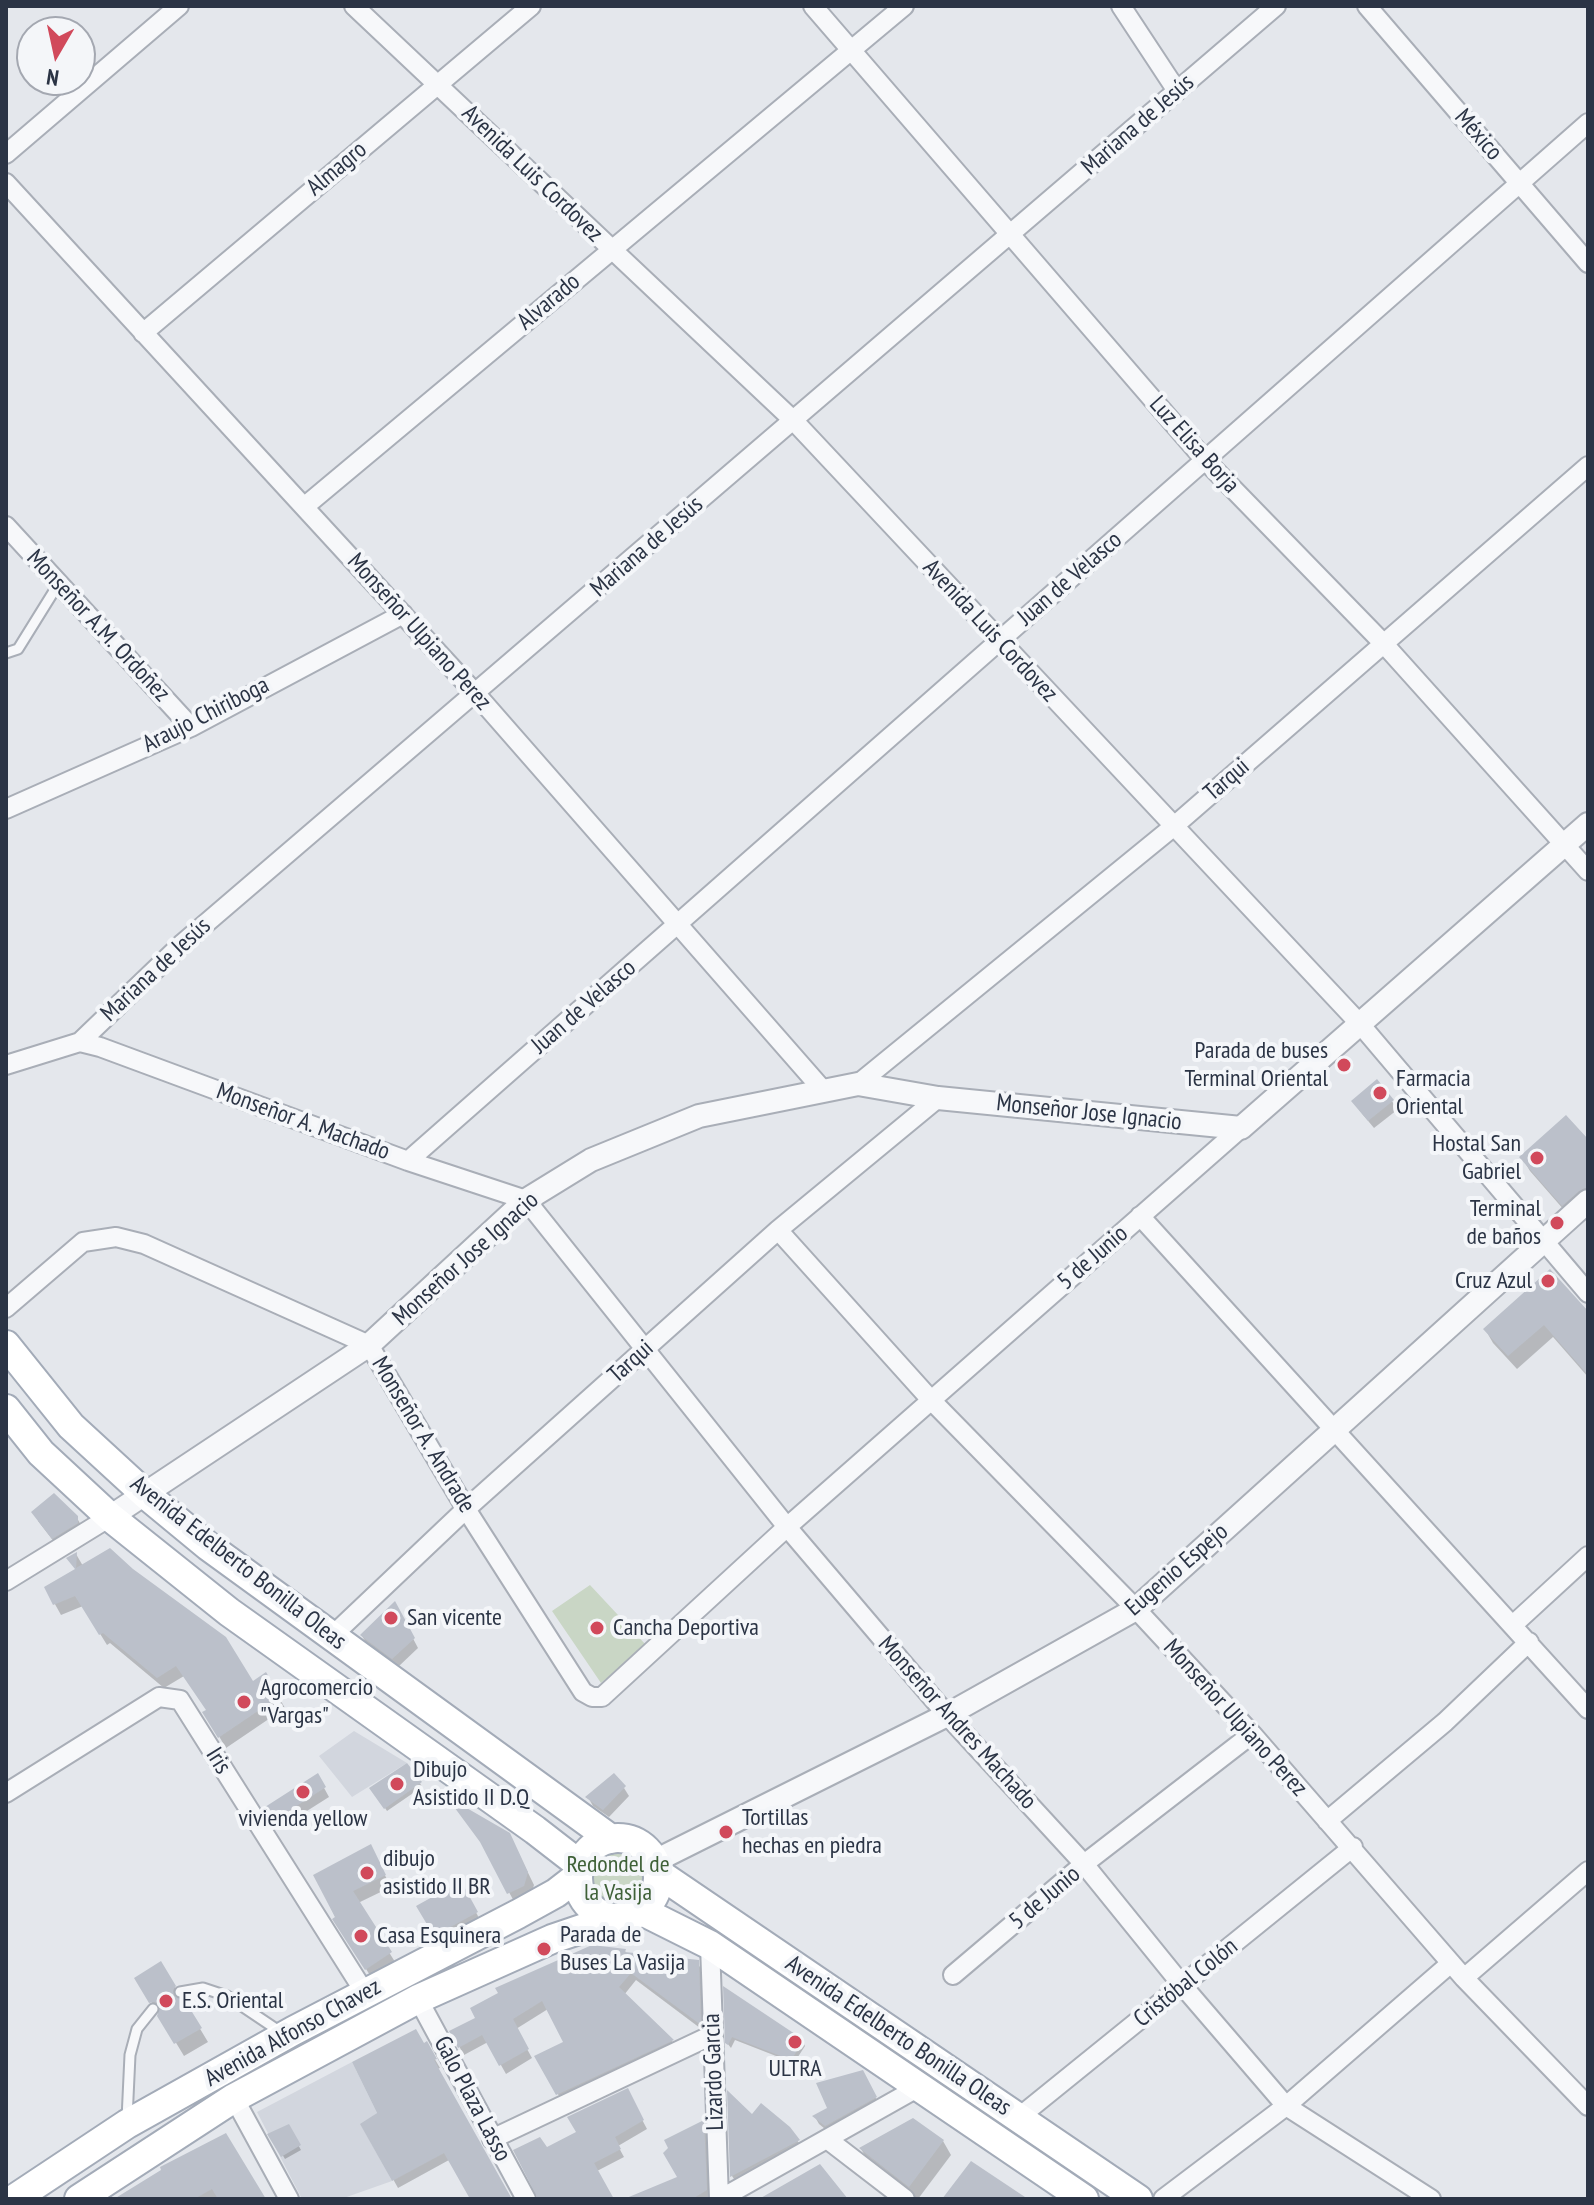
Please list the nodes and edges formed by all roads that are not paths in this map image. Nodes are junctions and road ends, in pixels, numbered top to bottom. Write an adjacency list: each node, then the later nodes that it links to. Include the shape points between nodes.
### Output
1 (179, 6): 13 (street)
2 (354, 6): 10 (street, Avenida Luis Cordovez)
3 (531, 6): 10 (street, Almagro)
4 (813, 6): 9 (street, Luz Elisa Borja)
5 (904, 6): 9 (street, Alvarado)
6 (1121, 6): 11 (street)
7 (1276, 6): 11 (street, Mariana de Jesús)
8 (1367, 6): 15 (street, México)
9 (851, 50): 16 (street, Luz Elisa Borja); 17 (street, Alvarado)
10 (438, 84): 17 (street, Avenida Luis Cordovez); 19 (street, Almagro)
11 (1177, 91): 16 (street, Mariana de Jesús)
12 (1588, 123): 15 (street, Juan de Velasco)
13 (6, 154)
14 (6, 183): 19 (street, Monseñor Ulpiano Perez)
15 (1519, 183): 18 (street, México); 21 (street, Juan de Velasco)
16 (1010, 235): 20 (street, Mariana de Jesús); 21 (street, Luz Elisa Borja)
17 (612, 250): 20 (street, Avenida Luis Cordovez); 23 (street, Alvarado)
18 (1588, 263)
19 (143, 333): 23 (street, Monseñor Ulpiano Perez)
20 (794, 421): 27 (street, Avenida Luis Cordovez); 30 (street, Mariana de Jesús)
21 (1205, 460): 27 (street, Juan de Velasco); 28 (street, Luz Elisa Borja)
22 (1588, 466): 28 (street, Tarqui)
23 (304, 507): 26 (street, Monseñor Ulpiano Perez)
24 (6, 526): 25 (street, Monseñor A.M. Ordoñez)
25 (59, 583): 29 (lane, via 18,649); 31 (street, Monseñor A.M. Ordoñez)
26 (403, 614): 30 (street, Monseñor Ulpiano Perez); 31 (street, Araujo Chiriboga)
27 (999, 641): 34 (street, Avenida Luis Cordovez); 37 (street, Juan de Velasco)
28 (1384, 644): 34 (street, Tarqui); 35 (street, Luz Elisa Borja)
29 (6, 653)
30 (476, 694): 37 (street, Monseñor Ulpiano Perez); 39 (street, Mariana de Jesús, via 183,943)
31 (191, 727): 32 (street, Araujo Chiriboga)
32 (6, 809)
33 (1588, 824): 35 (street, 5 de Junio)
34 (1173, 827): 38 (street, Avenida Luis Cordovez); 41 (street, Tarqui)
35 (1564, 845): 36 (street, Luz Elisa Borja); 38 (street, 5 de Junio)
36 (1588, 871)
37 (677, 924): 42 (street, Monseñor Ulpiano Perez); 45 (street, Juan de Velasco)
38 (1360, 1024): 44 (street, 5 de Junio); 50 (street, Avenida Luis Cordovez)
39 (80, 1042): 40 (street, Mariana de Jesús); 45 (street, Monseñor A. Machado)
40 (6, 1064)
41 (858, 1084): 42 (street, Monseñor Jose Ignacio); 43 (street, Monseñor Jose Ignacio)
42 (822, 1089): 46 (street, Monseñor Jose Ignacio, via 699,1116 591,1160)
43 (938, 1098): 44 (street, Monseñor Jose Ignacio); 49 (street, Tarqui)
44 (1241, 1128): 48 (street, 5 de Junio)
45 (408, 1161): 46 (street, Monseñor A. Machado)
46 (526, 1200): 54 (street, Monseñor Jose Ignacio); 55 (street, Monseñor Andres Machado)
47 (1588, 1201): 50 (street, Eugenio Espejo)
48 (1140, 1216): 56 (street, 5 de Junio); 58 (street)
49 (778, 1230): 55 (street, Tarqui); 56 (street, Monseñor Ulpiano Perez)
50 (1543, 1241): 51 (street, Avenida Luis Cordovez); 58 (street, Eugenio Espejo)
51 (1588, 1293)
52 (6, 1308): 54 (street, Monseñor A. Andrade, via 83,1242 116,1237 144,1244)
53 (6, 1345): 59 (main road, Avenida Edelberto Bonilla Oleas, via 71,1426)
54 (369, 1345): 59 (street, Monseñor Jose Ignacio); 60 (street, Monseñor A. Andrade)
55 (645, 1350): 60 (street, Tarqui); 62 (street, Monseñor Andres Machado)
56 (931, 1400): 62 (street, 5 de Junio); 65 (street, Monseñor Ulpiano Perez)
57 (6, 1409): 61 (main road, Avenida Edelberto Bonilla Oleas, via 41,1453)
58 (1334, 1430): 65 (street, Eugenio Espejo); 66 (street)
59 (145, 1494): 61 (street, Monseñor Jose Ignacio); 67 (main road, Avenida Edelberto Bonilla Oleas)
60 (466, 1509): 67 (street, Tarqui); 69 (street, Monseñor A. Andrade, via 583,1692)
61 (110, 1517): 64 (street); 75 (main road, Avenida Edelberto Bonilla Oleas, via 229,1612)
62 (787, 1527): 69 (street, 5 de Junio); 71 (street, Monseñor Andres Machado)
63 (1588, 1556): 66 (street)
64 (6, 1581)
65 (1136, 1609): 71 (street, Eugenio Espejo); 72 (street, Monseñor Ulpiano Perez)
66 (1514, 1624): 68 (street)
67 (332, 1636): 76 (main road, Avenida Edelberto Bonilla Oleas)
68 (1529, 1642): 70 (street); 74 (street, via 1445,1722)
69 (602, 1697)
70 (1588, 1709)
71 (947, 1715): 78 (street, Monseñor Andres Machado); 79 (street, Eugenio Espejo)
72 (1252, 1734): 74 (street, Monseñor Ulpiano Perez); 78 (street, 5 de Junio)
73 (6, 1793): 92 (street, Iris, via 159,1697 180,1700)
74 (1327, 1821): 77 (street, Monseñor Ulpiano Perez)
75 (535, 1830): 81 (main road, Avenida Edelberto Bonilla Oleas, via 575,1861); 82 (main road, via 553,1854 556,1869)
76 (611, 1839): 79 (main road, via 641,1845); 81 (main road, via 590,1849)
77 (1353, 1847): 87 (street, Monseñor Ulpiano Perez); 90 (street, Cristóbal Colón)
78 (1084, 1864): 88 (street, 5 de Junio); 90 (street, Monseñor Andres Machado)
79 (656, 1867): 83 (main road, via 656,1894); 101 (main road, Avenida Edelberto Bonilla Oleas)
80 (1588, 1871): 89 (street)
81 (579, 1873): 82 (main road, Avenida Alfonso Chavez); 84 (main road, via 584,1899 592,1909)
82 (539, 1903): 92 (main road, Avenida Alfonso Chavez)
83 (642, 1911): 84 (main road); 86 (main road, Avenida Edelberto Bonilla Oleas)
84 (614, 1918): 85 (main road, Avenida Alfonso Chavez)
85 (562, 1935): 86 (main road, via 620,1932); 93 (main road, Avenida Alfonso Chavez)
86 (702, 1941): 96 (street, Lizardo Garcia); 97 (main road, Avenida Edelberto Bonilla Oleas)
87 (1451, 1963): 89 (street, Monseñor Ulpiano Perez); 99 (street)
88 (953, 1975)
89 (1464, 1978): 100 (street, Monseñor Ulpiano Perez)
90 (1182, 1985): 99 (street, Monseñor Andres Machado); 101 (street, Cristóbal Colón)
91 (180, 1992): 95 (lane, via 203,1988 227,1996)
92 (365, 1993): 95 (main road, Avenida Alfonso Chavez)
93 (418, 1999): 98 (main road, Avenida Alfonso Chavez); 103 (street, Galo Plaza Lasso)
94 (153, 2009): 102 (lane, via 137,2029 130,2055)
95 (285, 2035): 102 (main road, Avenida Alfonso Chavez)
96 (712, 2035): 103 (street); 109 (street, Lizardo Garcia)
97 (919, 2087): 104 (street); 111 (main road, Avenida Edelberto Bonilla Oleas)
98 (234, 2098): 106 (main road, Avenida Alfonso Chavez); 107 (street)
99 (1286, 2106): 113 (street); 114 (street, Monseñor Andres Machado)
100 (1588, 2106)
101 (1018, 2118): 112 (main road, Avenida Edelberto Bonilla Oleas)
102 (127, 2124): 105 (main road, Avenida Alfonso Chavez)
103 (492, 2139): 108 (street, Galo Plaza Lasso)
104 (827, 2139): 109 (street); 110 (street)
105 (14, 2199)
106 (79, 2199)
107 (289, 2199)
108 (526, 2199)
109 (719, 2199)
110 (905, 2199)
111 (1084, 2199)
112 (1138, 2199)
113 (1163, 2199)
114 (1431, 2199)

